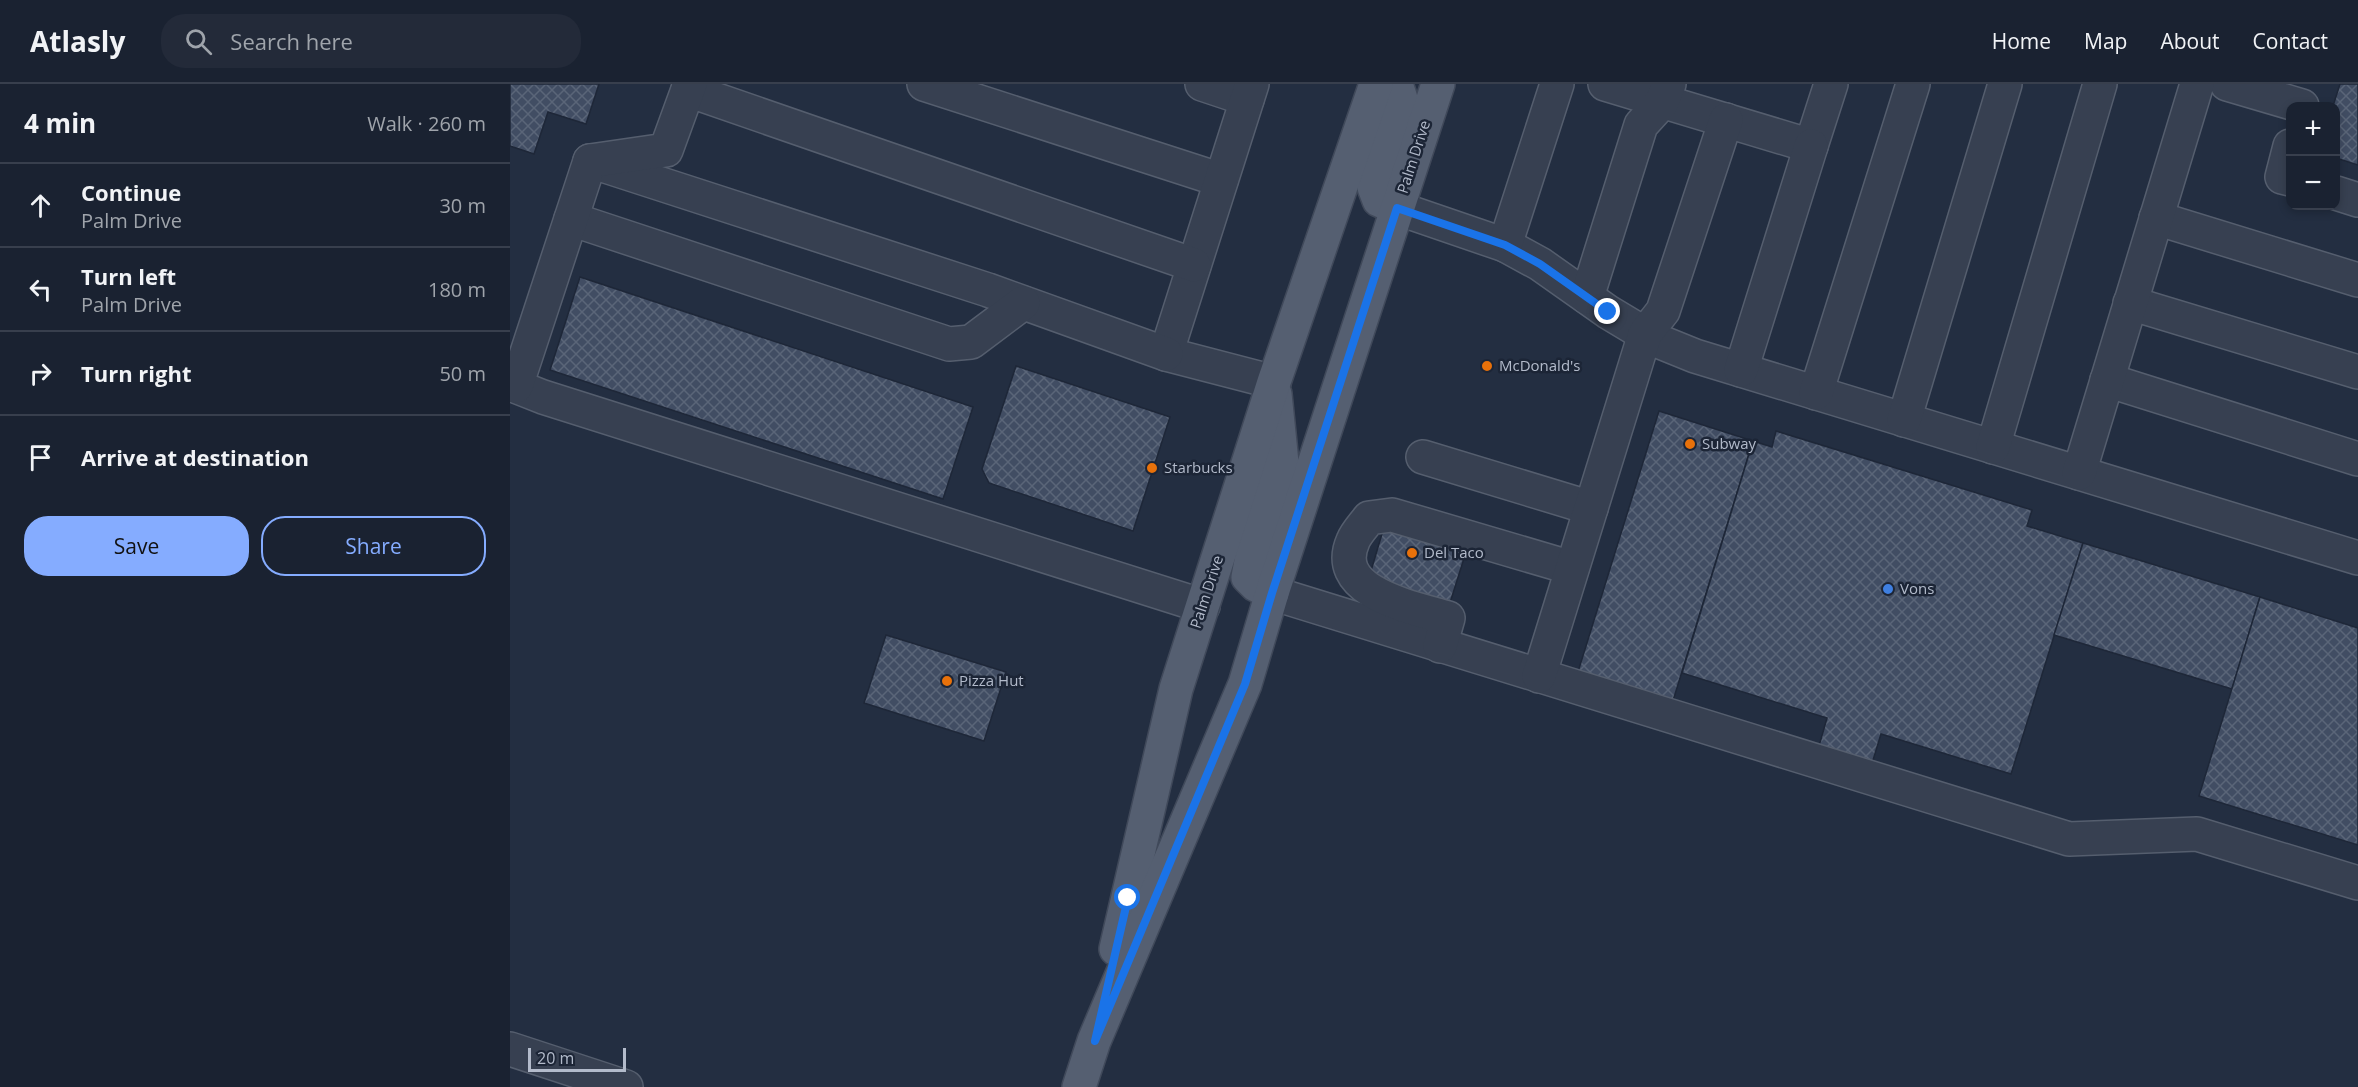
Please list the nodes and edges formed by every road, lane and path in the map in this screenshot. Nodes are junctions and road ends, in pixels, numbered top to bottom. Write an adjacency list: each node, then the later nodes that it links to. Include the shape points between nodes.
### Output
1 (924, 84): 23 (lane)
2 (1202, 84): 15 (lane)
3 (1376, 84): 40 (main road, Palm Drive)
4 (1396, 84): 26 (main road, via 1401,99 1374,187 1379,200)
5 (1438, 84): 26 (main road, Palm Drive)
6 (1557, 84): 29 (lane)
7 (1605, 84): 16 (lane)
8 (1831, 84): 19 (lane)
9 (1913, 84): 42 (lane)
10 (2005, 84): 43 (lane)
11 (2100, 84): 44 (lane)
12 (2197, 84): 27 (lane)
13 (2227, 84): 17 (lane)
14 (689, 87): 20 (lane, via 666,150); 30 (lane)
15 (1249, 91): 23 (lane)
16 (1666, 93): 18 (lane); 32 (lane, via 1641,124)
17 (2288, 102)
18 (1726, 120): 19 (lane); 35 (lane, via 1663,311)
19 (1811, 146): 37 (lane)
20 (590, 161): 28 (lane); 33 (lane)
21 (2286, 162): 22 (lane, via 2282,177)
22 (2286, 178)
23 (1221, 180): 30 (lane)
24 (2340, 194): 25 (lane)
25 (2358, 200)
26 (1397, 208): 29 (lane); 51 (main road, Palm Drive)
27 (2156, 218): 31 (lane); 34 (lane)
28 (571, 219): 33 (lane, via 949,344 971,342); 41 (lane)
29 (1505, 245): 32 (lane)
30 (1194, 265): 36 (lane)
31 (2358, 279)
32 (1587, 297): 35 (lane)
33 (1023, 303): 36 (lane)
34 (2130, 303): 38 (lane); 39 (lane)
35 (1645, 334): 37 (lane, via 1695,356); 48 (lane)
36 (1166, 354): 40 (lane)
37 (1741, 370): 42 (lane)
38 (2358, 372)
39 (2107, 380): 46 (lane); 47 (lane)
40 (1274, 382): 51 (main road, via 1282,463 1248,577); 52 (main road, Palm Drive)
41 (513, 385): 52 (lane)
42 (1816, 393): 43 (lane)
43 (1904, 420): 44 (lane)
44 (1993, 447): 47 (lane)
45 (1423, 457): 48 (lane)
46 (2358, 459)
47 (2079, 473): 49 (lane)
48 (1590, 508): 50 (lane)
49 (2358, 558)
50 (1572, 568): 53 (lane, via 1392,515 1369,518 1352,542 1349,566 1359,583 1385,598 1449,618); 54 (lane)
51 (1272, 593): 53 (lane); 56 (main road, Palm Drive, via 1245,684)
52 (1203, 606): 56 (main road, Palm Drive, via 1176,689)
53 (1440, 645): 54 (lane)
54 (1539, 676): 55 (lane, via 2069,840 2197,834)
55 (2358, 884)
56 (1095, 1041): 59 (main road, Palm Drive)
57 (510, 1049): 58 (lane)
58 (626, 1087)
59 (1079, 1087)

